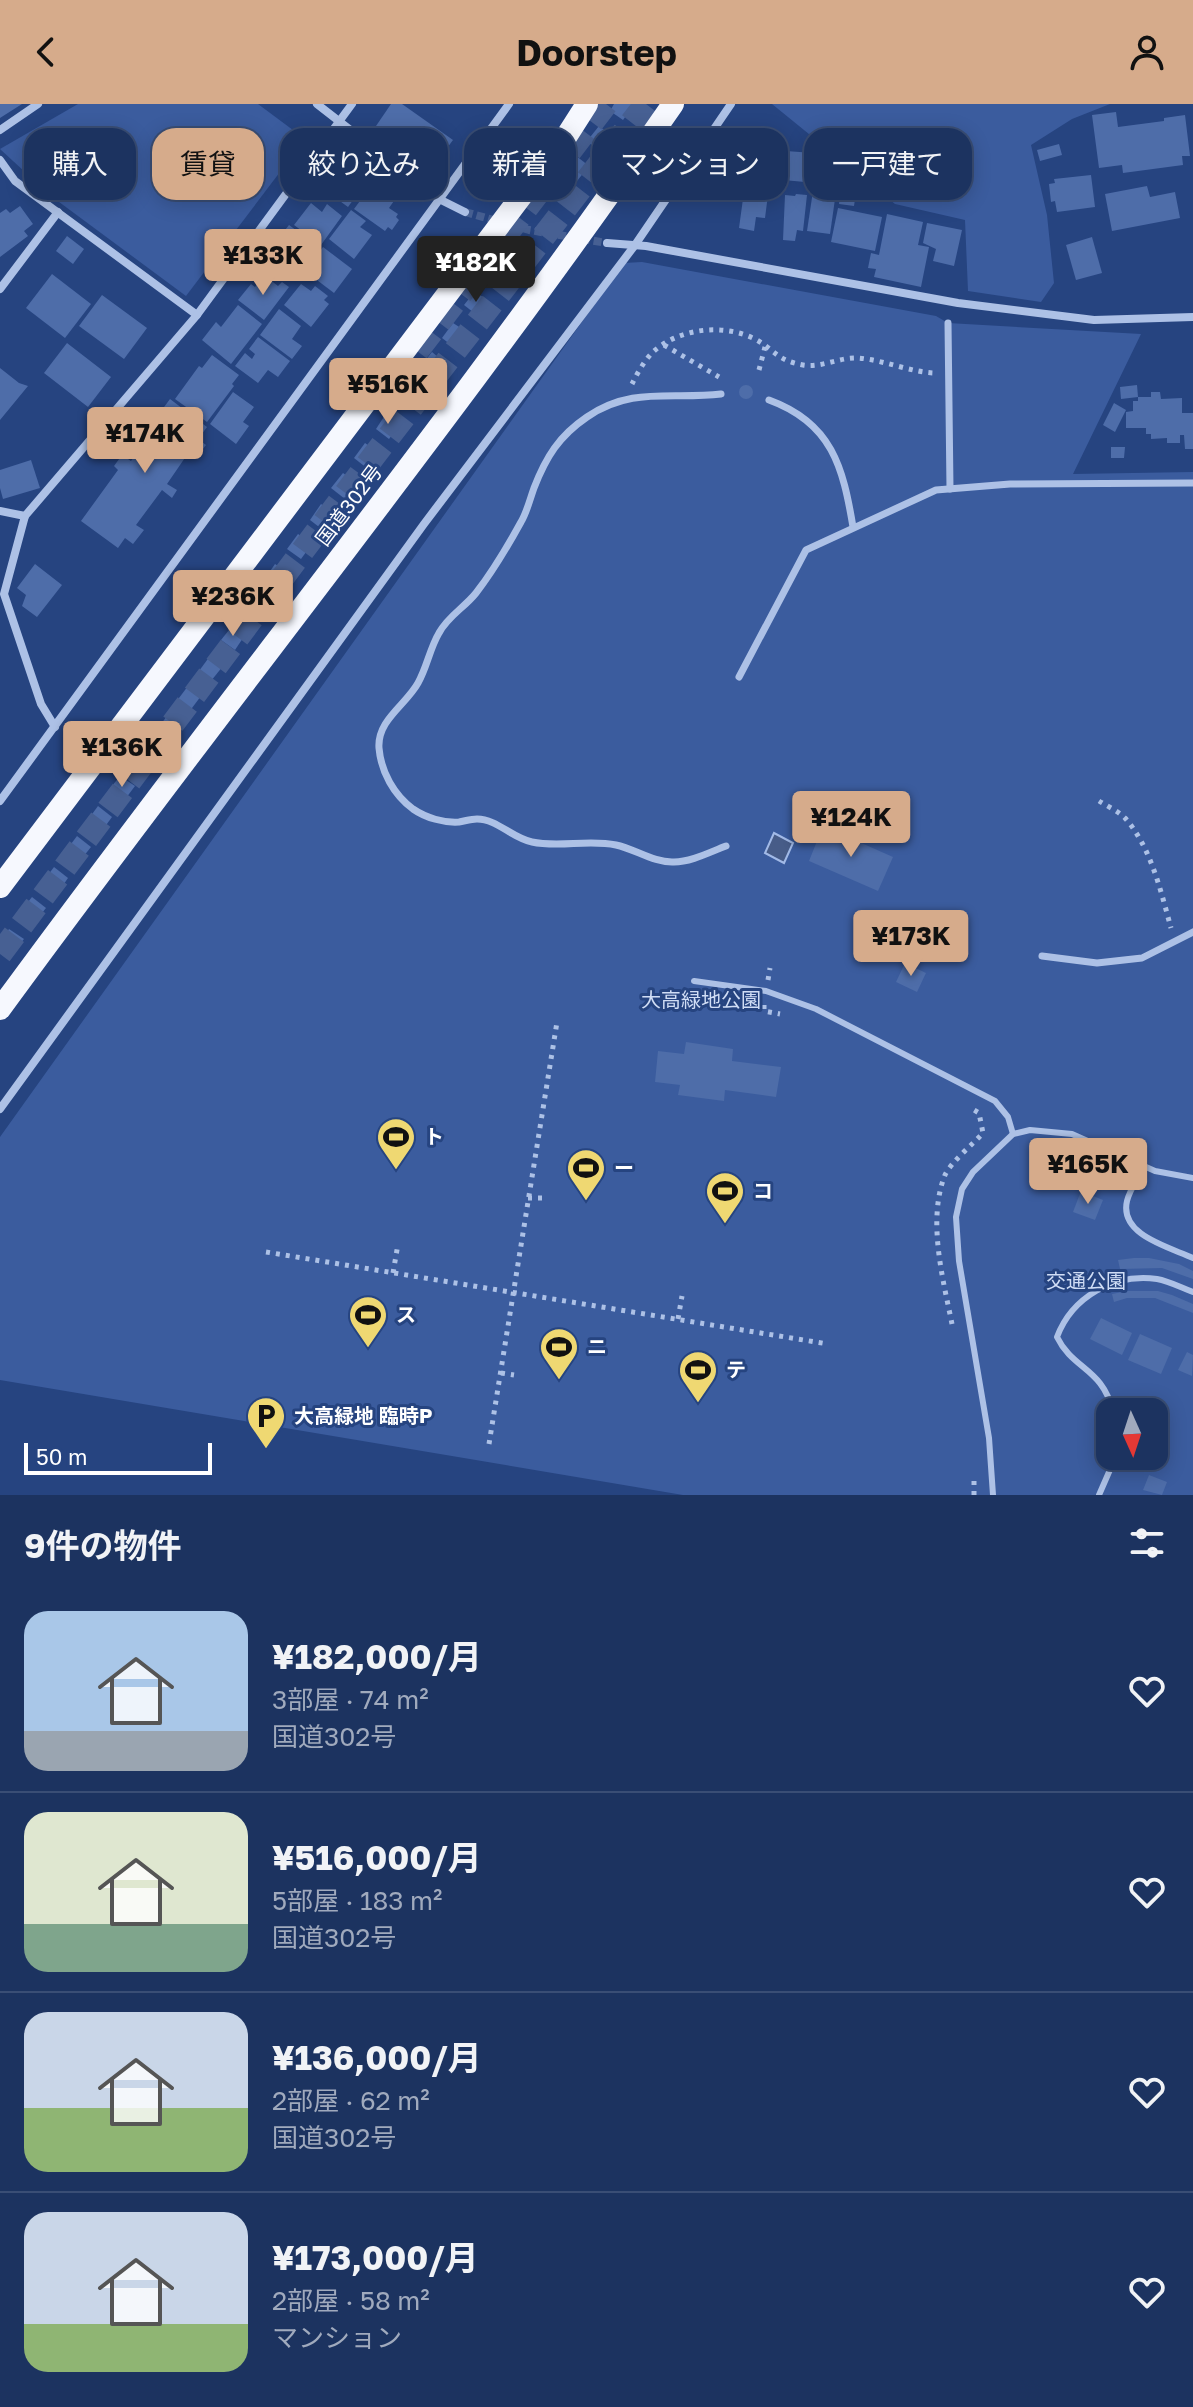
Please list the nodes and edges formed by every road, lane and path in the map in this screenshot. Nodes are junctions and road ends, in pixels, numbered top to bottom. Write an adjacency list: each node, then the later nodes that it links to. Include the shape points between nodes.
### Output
1 (38, 104): 10 (street)
2 (317, 104): 8 (street)
3 (352, 104): 8 (street)
4 (509, 104): 12 (street)
5 (587, 104): 41 (highway)
6 (673, 104): 46 (highway, 国道302号, via 572,250)
7 (731, 104): 18 (street)
8 (341, 120): 9 (street); 20 (street)
9 (351, 128)
10 (0, 130)
11 (0, 160): 15 (street, via 15,181)
12 (448, 187)
13 (438, 200): 37 (street)
14 (441, 200): 16 (street)
15 (58, 212): 19 (street); 20 (street)
16 (465, 212)
17 (607, 243): 18 (street)
18 (635, 245): 21 (street, via 958,303 1094,320); 51 (street, via 424,524)
19 (0, 289)
20 (197, 315): 34 (street)
21 (1193, 317)
22 (948, 323): 26 (street)
23 (664, 345): 24 (path, via 685,333 712,330 736,332); 27 (path); 29 (path, via 651,354)
24 (765, 347): 25 (path); 26 (path, via 779,358 806,365 853,358)
25 (759, 370)
26 (949, 373): 32 (street)
27 (724, 380)
28 (721, 394): 29 (street)
29 (628, 399): 40 (street, via 590,414 556,441 522,521 474,596 438,634 431,658 404,705 382,725 379,749 393,790 414,810 437,820 477,819 533,843 619,845 673,863)
30 (769, 400): 35 (street, via 802,415 825,441 843,475)
31 (1193, 483): 32 (street)
32 (950, 489): 35 (street, via 936,490)
33 (0, 511): 34 (street)
34 (25, 516): 37 (street, via 4,594 41,704)
35 (853, 527): 36 (street, via 806,550)
36 (739, 677)
37 (55, 727): 38 (street)
38 (0, 801)
39 (1099, 801): 43 (path, via 1124,817 1140,842)
40 (726, 846)
41 (0, 887)
42 (1193, 932): 43 (street)
43 (1175, 941): 44 (street, via 1142,958 1097,963)
44 (1042, 956)
45 (694, 981): 52 (lane, via 766,991 816,1009 995,1101)
46 (0, 1009)
47 (764, 1011): 48 (path)
48 (794, 1017)
49 (557, 1022): 55 (path)
50 (967, 1105): 65 (path, via 979,1113 983,1133 946,1173 937,1217)
51 (0, 1109)
52 (1013, 1134): 53 (lane, via 1072,1134); 74 (lane, via 973,1172 962,1189 956,1217)
53 (1144, 1166): 54 (lane); 59 (lane, via 1127,1202 1129,1223 1138,1233)
54 (1193, 1178)
55 (528, 1198): 56 (path); 62 (path)
56 (542, 1198)
57 (398, 1244): 60 (path)
58 (266, 1252): 60 (path)
59 (1193, 1258)
60 (393, 1273): 62 (path)
61 (1193, 1292): 69 (lane, via 1157,1279 1124,1281 1099,1288 1065,1316 1057,1337 1064,1351 1101,1382)
62 (514, 1293): 64 (path); 67 (path)
63 (682, 1296): 64 (path)
64 (678, 1319): 66 (path)
65 (953, 1332)
66 (828, 1344)
67 (501, 1373): 68 (path); 70 (path)
68 (514, 1375)
69 (1107, 1398)
70 (489, 1444)
71 (975, 1466): 73 (path)
72 (1110, 1470): 75 (lane)
73 (974, 1495)
74 (993, 1495)
75 (1099, 1495)

